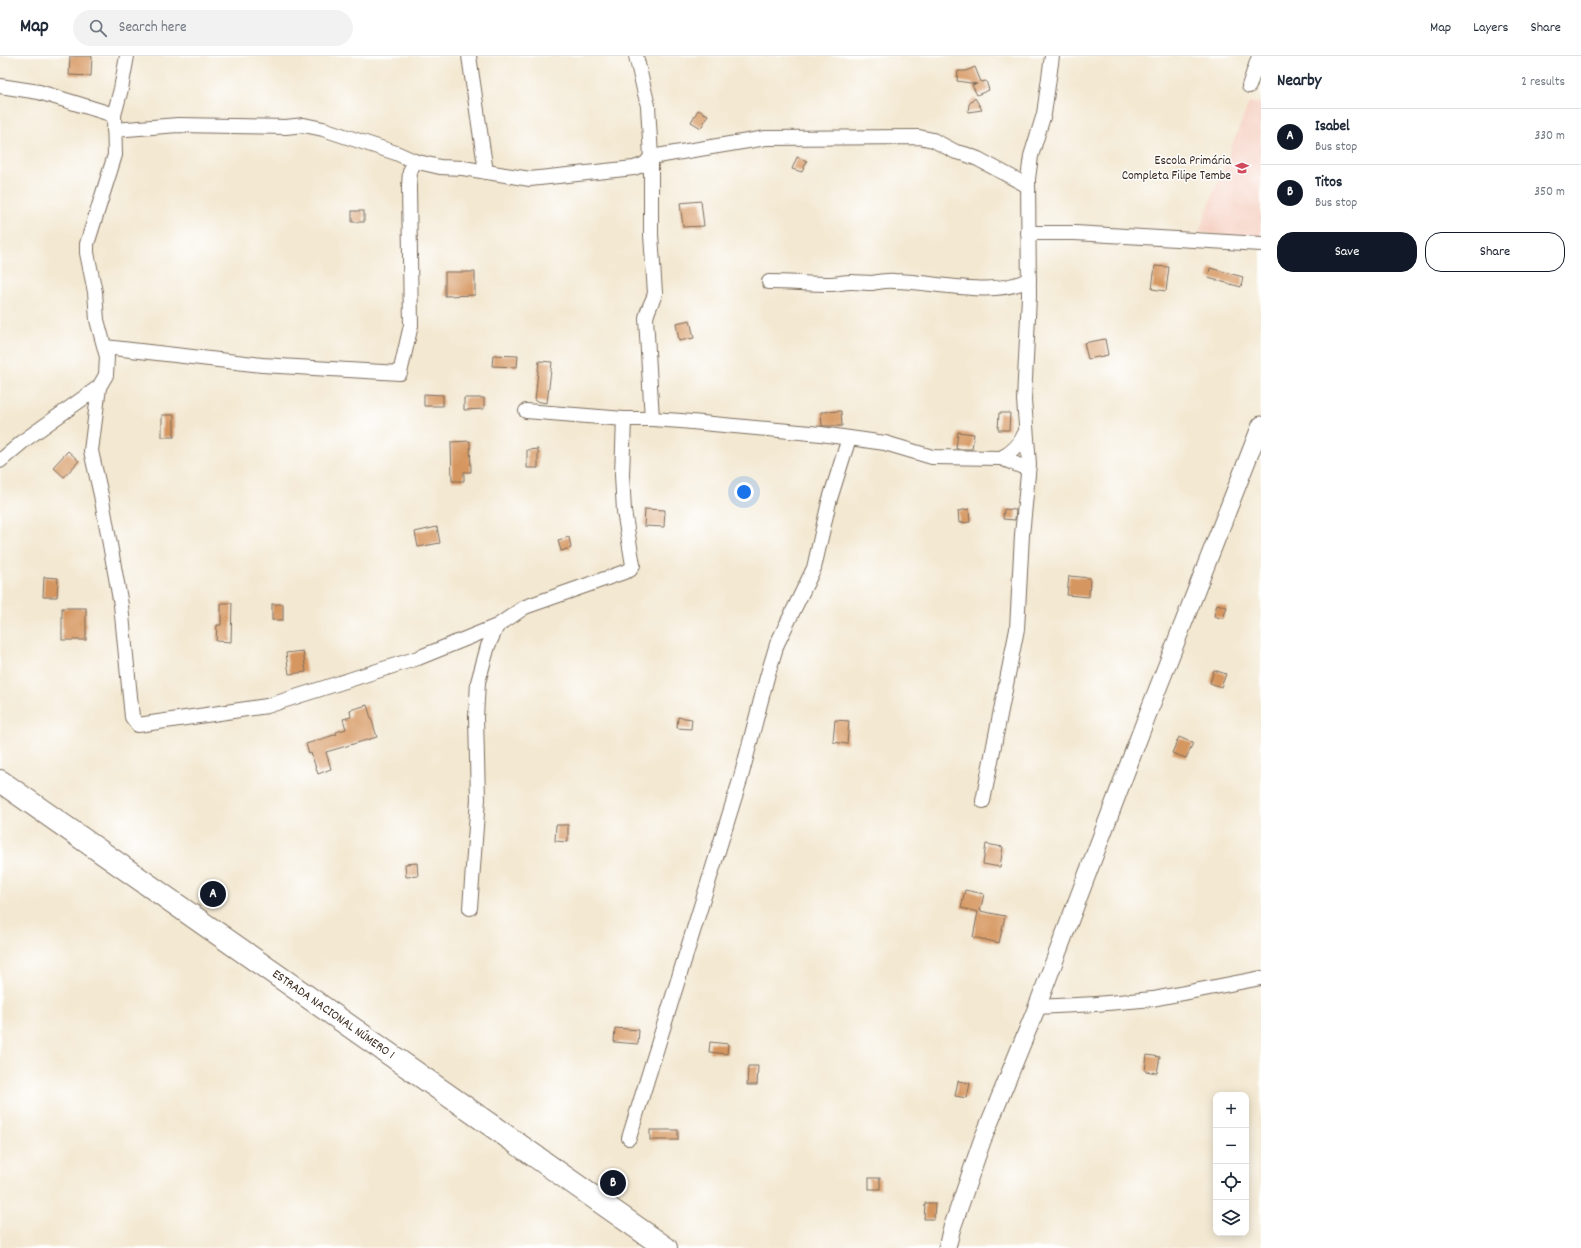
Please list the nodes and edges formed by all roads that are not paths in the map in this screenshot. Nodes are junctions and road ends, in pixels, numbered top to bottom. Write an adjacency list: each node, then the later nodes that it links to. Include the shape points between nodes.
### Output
1 (127, 56): 8 (street)
2 (468, 56): 13 (street)
3 (636, 56): 10 (street, via 648,106)
4 (1052, 56): 12 (street, via 1044,114)
5 (1260, 56): 7 (street)
6 (0, 86): 8 (street, via 39,92)
7 (1249, 86)
8 (114, 115): 9 (street)
9 (114, 130): 11 (street, via 178,125 304,125 323,129); 20 (street, via 115,155 87,244 97,320)
10 (651, 157): 13 (street, via 645,164 634,168 530,179); 14 (street, via 766,138 919,138 933,140 956,152 978,159); 24 (street, via 651,235 655,293 646,318)
11 (414, 161): 13 (street, via 440,167); 20 (street, via 409,186 411,325 400,373 262,365)
12 (1029, 170): 14 (street); 15 (street)
13 (486, 172)
14 (1013, 178): 15 (street)
15 (1028, 186): 16 (street)
16 (1028, 233): 17 (street, via 1091,233); 18 (street)
17 (1261, 244)
18 (1029, 279): 19 (street, via 1000,287 962,287 891,280 831,284); 26 (street, via 1024,400)
19 (769, 282)
20 (104, 347): 21 (street, via 108,367)
21 (99, 388): 29 (street, via 26,439); 31 (street, via 91,451 122,605 132,717 138,725 267,706 418,658)
22 (526, 411): 23 (street)
23 (624, 419): 24 (street); 31 (street, via 622,475 624,511 633,564 630,570 525,606)
24 (652, 419): 27 (street)
25 (1261, 425): 36 (street)
26 (1026, 433): 28 (street, via 1018,446); 30 (street)
27 (849, 438): 28 (street, via 885,443 932,457); 37 (street, via 829,502 814,568 775,650 741,777)
28 (1001, 458): 30 (street)
29 (0, 461)
30 (1028, 469): 33 (street, via 1016,629)
31 (497, 626): 34 (street, via 488,646 478,682 478,798)
32 (0, 781): 38 (highway, ESTRADA NACIONAL NÚMERO 1)
33 (983, 800)
34 (470, 908)
35 (1261, 978): 36 (street, via 1153,999)
36 (1037, 1007): 39 (street, via 982,1141)
37 (629, 1138)
38 (666, 1248)
39 (947, 1248)

